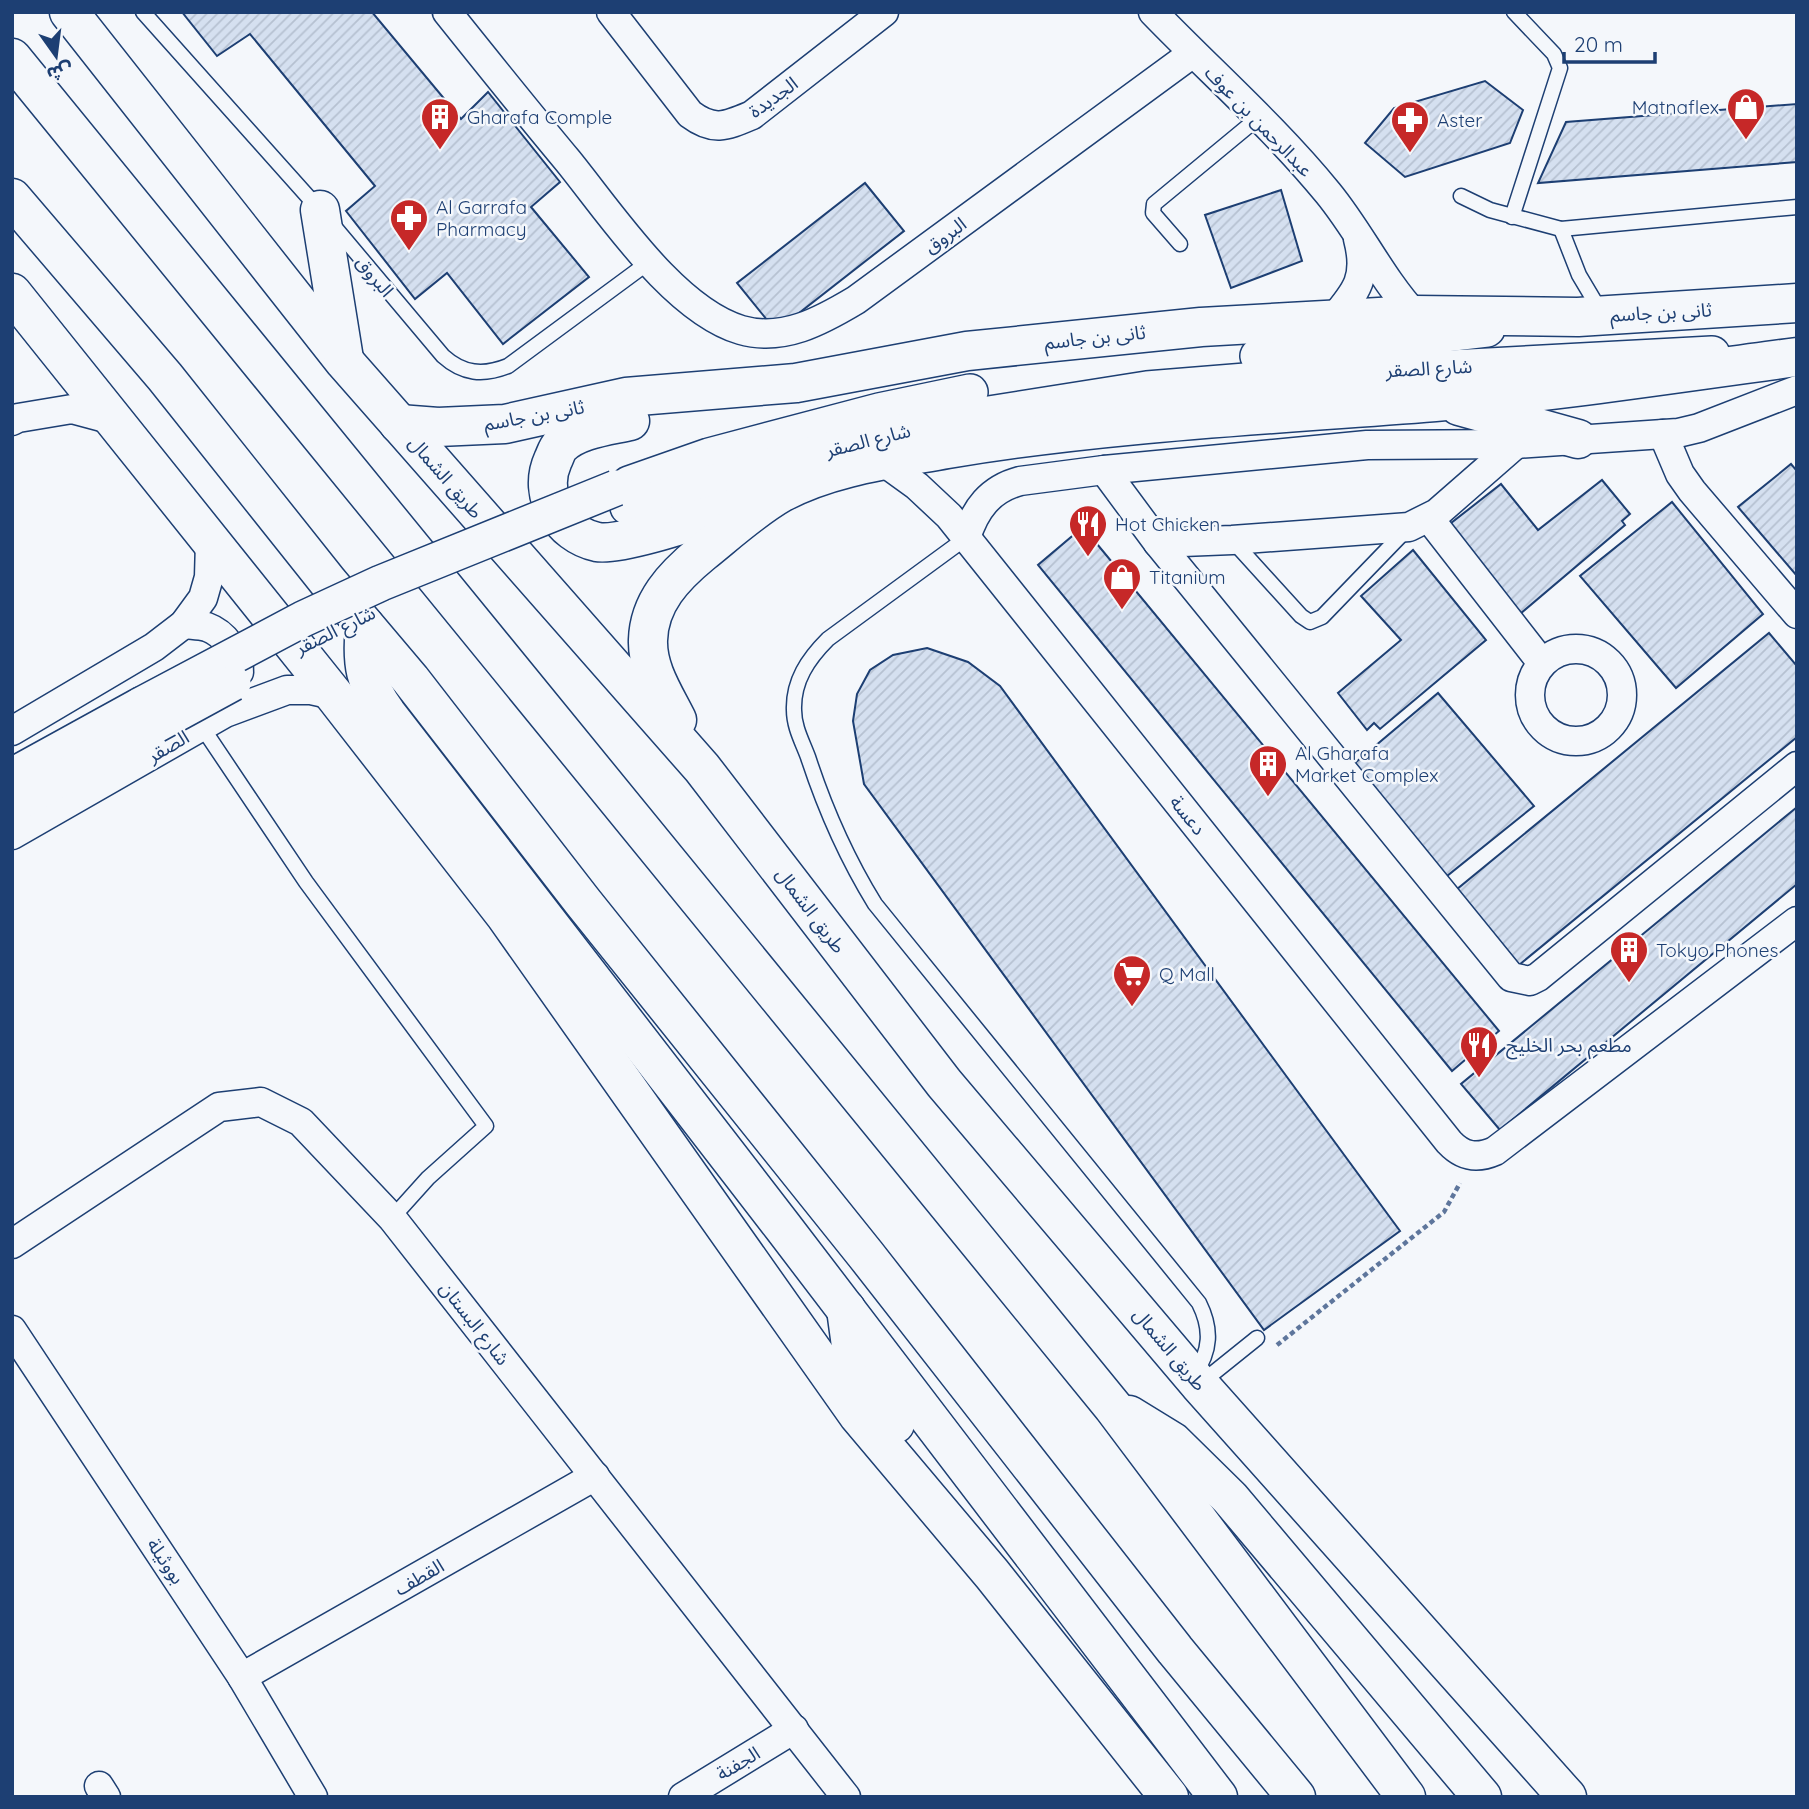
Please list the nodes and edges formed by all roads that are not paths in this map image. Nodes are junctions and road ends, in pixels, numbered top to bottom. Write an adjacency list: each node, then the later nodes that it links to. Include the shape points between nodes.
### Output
1 (69, 12): 25 (main road, طريق الشمال)
2 (143, 12): 14 (lane, البروق)
3 (447, 12): 19 (street, البروق)
4 (611, 12): 5 (street, الجديدة, via 690,114 706,125 731,124 752,115)
5 (884, 12)
6 (1153, 12): 8 (street, عبدالرحمن بن عوف)
7 (1514, 12): 15 (lane, via 1554,54 1560,68)
8 (1193, 53): 10 (street, عبدالرحمن بن عوف); 19 (street, البروق, via 856,300 804,328 774,333 743,330 715,319)
9 (12, 58): 64 (main road)
10 (1258, 118): 17 (street, عبدالرحمن بن عوف, via 1329,195); 18 (lane, via 1154,204 1153,213)
11 (1461, 196): 15 (lane)
12 (12, 198): 46 (main road, via 165,377)
13 (1797, 207): 16 (lane)
14 (320, 211): 19 (lane, البروق, via 443,356 475,373 508,366); 25 (main road)
15 (1513, 218): 16 (lane)
16 (1562, 229): 23 (lane)
17 (1358, 237): 22 (street, عبدالرحمن بن عوف, via 1394,293); 24 (street, عبدالرحمن بن عوف, via 1363,267 1360,282)
18 (1180, 244)
19 (649, 262)
20 (12, 293): 29 (main road)
21 (1797, 303): 23 (main road, ثانى بن جاسم)
22 (1415, 315): 23 (main road, ثانى بن جاسم); 24 (main road, ثانى بن جاسم)
23 (1591, 317): 38 (street, شارع الصقر, via 1012,384 879,411 709,456)
24 (1332, 319): 27 (main road, ثانى بن جاسم, via 967,351)
25 (344, 361): 31 (main road, طريق الشمال)
26 (1796, 378): 28 (main road, via 1622,381); 32 (street, via 1699,428); 38 (street, شارع الصقر, via 1688,355 1147,389 951,419)
27 (796, 383): 31 (main road, ثانى بن جاسم, via 626,397 505,424); 37 (main road, via 576,436 559,447 549,469 548,494 558,517 576,534 599,542 624,541)
28 (1440, 401): 33 (main road); 35 (main road, via 1033,435)
29 (113, 420): 30 (street, via 72,410); 42 (main road)
30 (12, 421)
31 (399, 424): 53 (main road, طريق الشمال)
32 (1663, 434): 33 (street); 44 (street, via 1692,491)
33 (1578, 439): 34 (street)
34 (1516, 444): 36 (street, via 1367,445); 39 (street)
35 (881, 460): 37 (main road); 40 (street, دعسة, via 933,501)
36 (1104, 470): 40 (street, via 1006,485 984,501); 43 (street)
37 (781, 493): 53 (main road, via 682,569 653,610 648,642 654,678)
38 (622, 498): 49 (street, شارع الصقر, bridge, via 381,583 303,620)
39 (1419, 523): 41 (street); 41 (lane, via 1322,617 1310,622); 47 (street)
40 (966, 538): 57 (street, دعسة, via 1463,1153 1483,1154); 63 (lane, via 814,653 796,690 797,730 840,841 875,904 1199,1303 1209,1341)
41 (1231, 540): 43 (street)
42 (210, 542): 45 (street, via 203,598); 48 (main road)
43 (1158, 543): 52 (street, via 1504,970 1520,981 1538,977)
44 (1797, 614)
45 (184, 624): 50 (street, via 209,628 229,643 240,666 238,691); 51 (street, via 154,647)
46 (365, 626): 60 (main road, via 362,653 373,695); 74 (main road)
47 (1542, 663)
48 (334, 695): 50 (street, الصقر, via 287,690); 66 (main road, via 505,915 858,1415)
49 (149, 715): 54 (street, شارع الصقر); 55 (street, شارع الصقر)
50 (214, 720): 56 (street, الصقر); 58 (lane, via 306,882 486,1126)
51 (12, 731)
52 (1797, 766)
53 (702, 768): 63 (main road, طريق الشمال, via 944,1083)
54 (12, 776)
55 (12, 806)
56 (12, 835)
57 (1797, 921)
58 (392, 1218): 59 (street, شارع البستان, via 300,1122 261,1102 219,1107); 65 (street, شارع البستان)
59 (12, 1244)
60 (846, 1309): 66 (main road, via 859,1367); 73 (main road)
61 (12, 1330): 67 (street, بووثيلة)
62 (1257, 1338): 63 (lane)
63 (1196, 1381): 77 (main road, طريق الشمال)
64 (1113, 1407): 75 (main road); 76 (main road, via 1173,1442 1230,1498)
65 (595, 1476): 67 (street, القطف); 68 (street, شارع البستان)
66 (992, 1574): 72 (main road)
67 (242, 1677): 69 (street, بووثيلة)
68 (794, 1730): 70 (street, الجفنة); 71 (street, شارع البستان)
69 (313, 1797)
70 (683, 1797)
71 (846, 1797)
72 (1169, 1797)
73 (1218, 1797)
74 (1296, 1797)
75 (1406, 1797)
76 (1482, 1797)
77 (1567, 1797)

